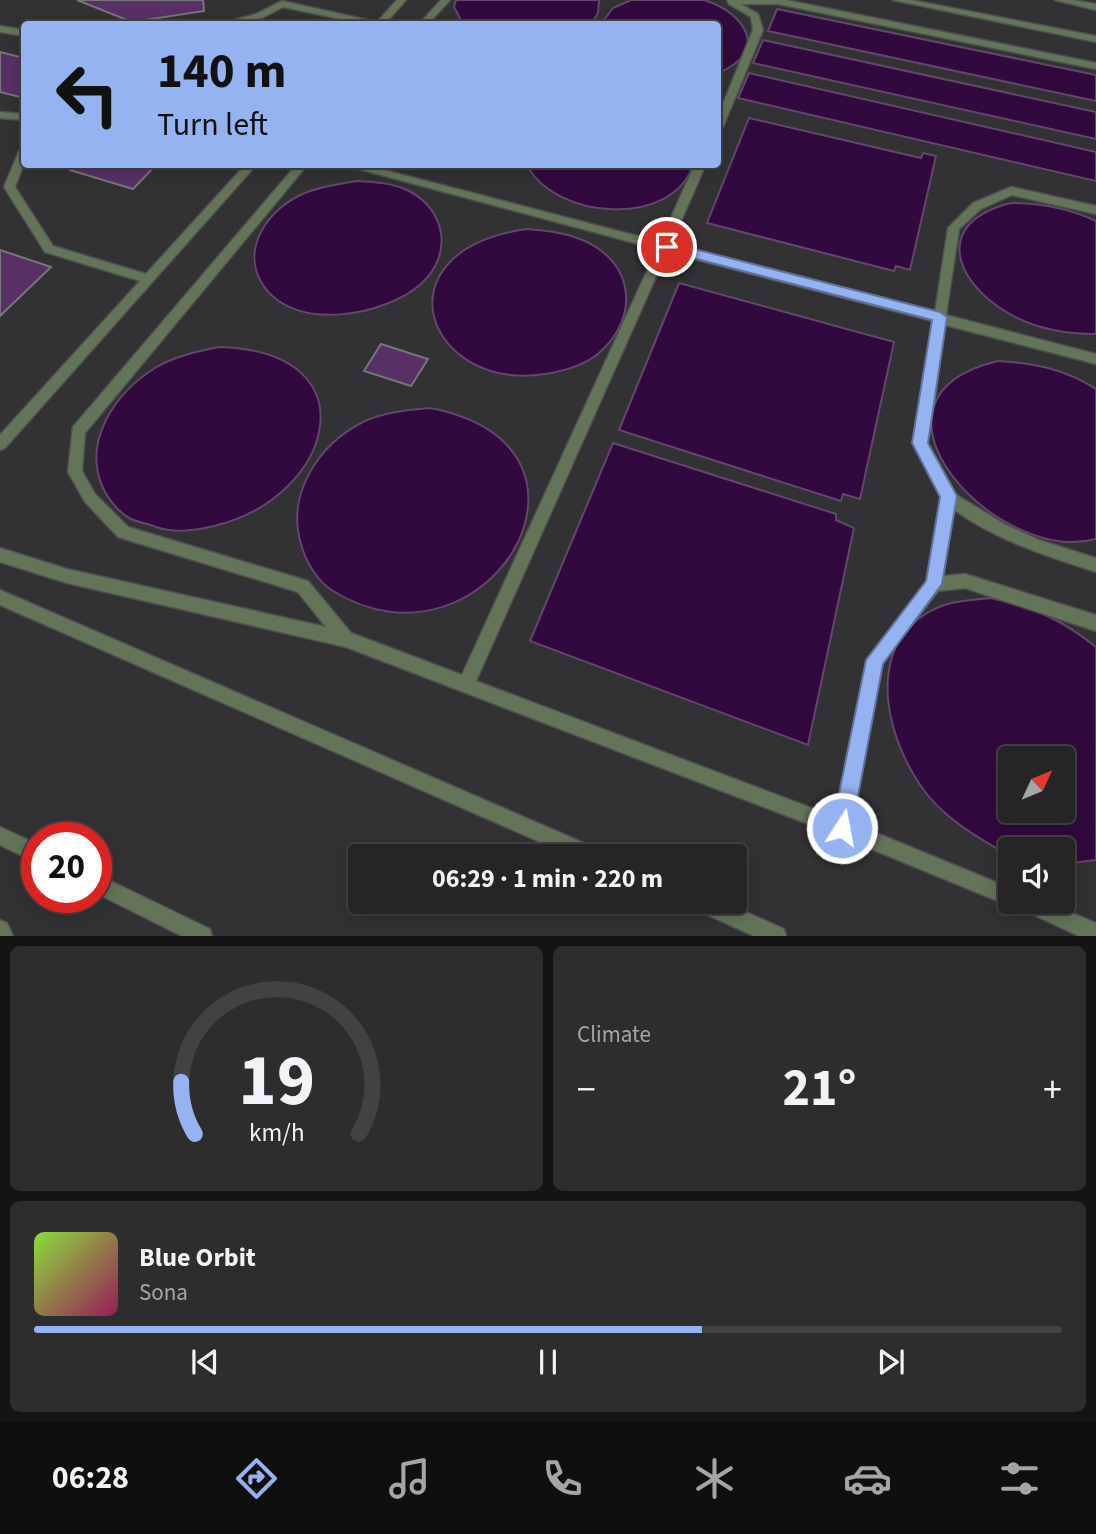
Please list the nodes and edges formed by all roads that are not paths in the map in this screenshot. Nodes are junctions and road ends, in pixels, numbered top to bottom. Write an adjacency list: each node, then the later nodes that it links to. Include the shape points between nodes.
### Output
1 (266, 0): 7 (lane)
2 (402, 0): 11 (lane)
3 (446, 0): 12 (lane)
4 (897, 0): 15 (lane)
5 (1059, 0): 8 (lane)
6 (729, 1): 16 (lane, via 778,1); 19 (lane, via 755,16 758,30)
7 (282, 4): 9 (lane); 10 (lane)
8 (1096, 7)
9 (236, 21)
10 (360, 21)
11 (383, 21)
12 (426, 21)
13 (0, 29): 14 (lane)
14 (21, 32)
15 (1096, 39)
16 (1096, 66)
17 (0, 115): 18 (lane)
18 (21, 117)
19 (721, 120)
20 (21, 157): 27 (lane, via 9,187 49,249)
21 (248, 168): 27 (lane)
22 (300, 168): 37 (lane, via 78,431 75,472 90,498 123,532 303,586)
23 (361, 168): 26 (lane)
24 (699, 168): 26 (lane)
25 (1096, 210): 28 (lane, via 1011,191 976,206 954,228)
26 (667, 247): 28 (lane); 38 (lane)
27 (149, 279): 30 (lane)
28 (940, 317): 29 (lane); 31 (lane, via 920,443)
29 (1096, 359)
30 (0, 444)
31 (948, 496): 33 (lane, via 977,520 1032,545); 34 (lane)
32 (0, 555): 37 (lane, via 66,576)
33 (1096, 565)
34 (934, 584): 36 (lane, via 965,581); 39 (lane, via 875,660)
35 (0, 597): 41 (lane)
36 (1096, 623)
37 (346, 639): 38 (lane)
38 (466, 685): 39 (lane)
39 (842, 828): 44 (lane)
40 (0, 836): 42 (lane)
41 (566, 844)
42 (21, 846)
43 (112, 891): 50 (lane)
44 (998, 892)
45 (728, 914): 51 (lane)
46 (1051, 914): 48 (lane)
47 (0, 930): 49 (lane)
48 (1096, 933)
49 (5, 936)
50 (203, 936)
51 (778, 936)

